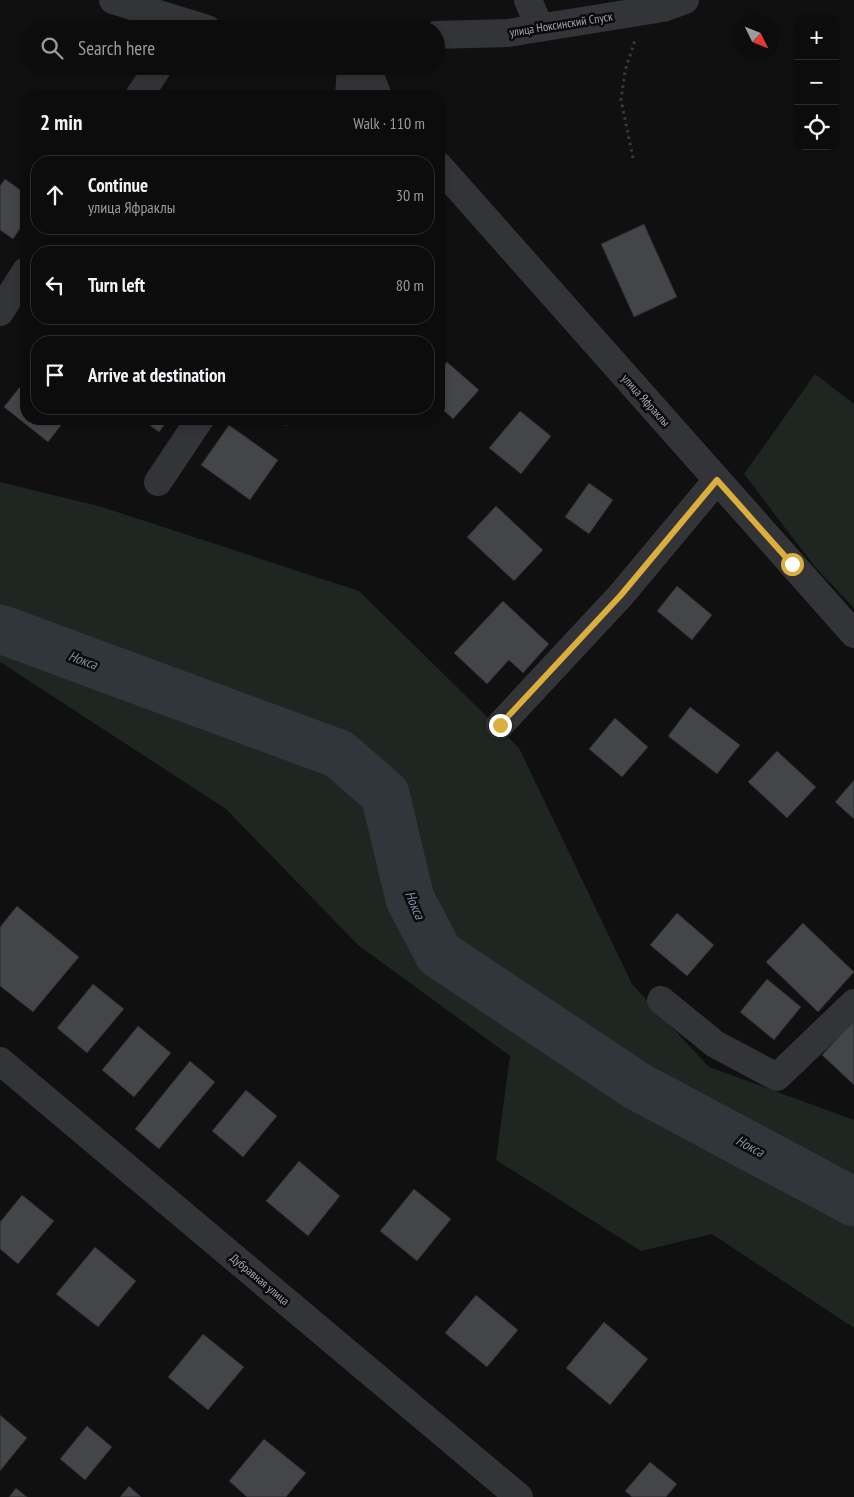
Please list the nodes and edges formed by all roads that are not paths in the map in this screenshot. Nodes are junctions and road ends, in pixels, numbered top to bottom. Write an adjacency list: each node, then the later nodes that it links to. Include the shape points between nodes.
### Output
1 (113, 0): 4 (street)
2 (528, 0): 5 (street)
3 (685, 0): 5 (street, улица Ноксинский Спуск, via 662,8)
4 (172, 20)
5 (540, 28): 6 (street, улица Ноксинский Спуск, via 508,33)
6 (445, 35)
7 (153, 75): 10 (street)
8 (350, 75): 11 (street)
9 (370, 75): 12 (street)
10 (143, 90)
11 (349, 90)
12 (376, 90)
13 (445, 173): 17 (street, улица Яфраклы)
14 (20, 281): 15 (street)
15 (0, 312)
16 (196, 425): 18 (street)
17 (717, 480): 19 (street, улица Яфраклы); 20 (street, via 621,595)
18 (158, 482)
19 (854, 634)
20 (500, 725)
21 (661, 1000): 22 (street, via 714,1044 777,1077)
22 (854, 1003)
23 (0, 1061): 24 (street, Дубравная улица)
24 (519, 1497)

